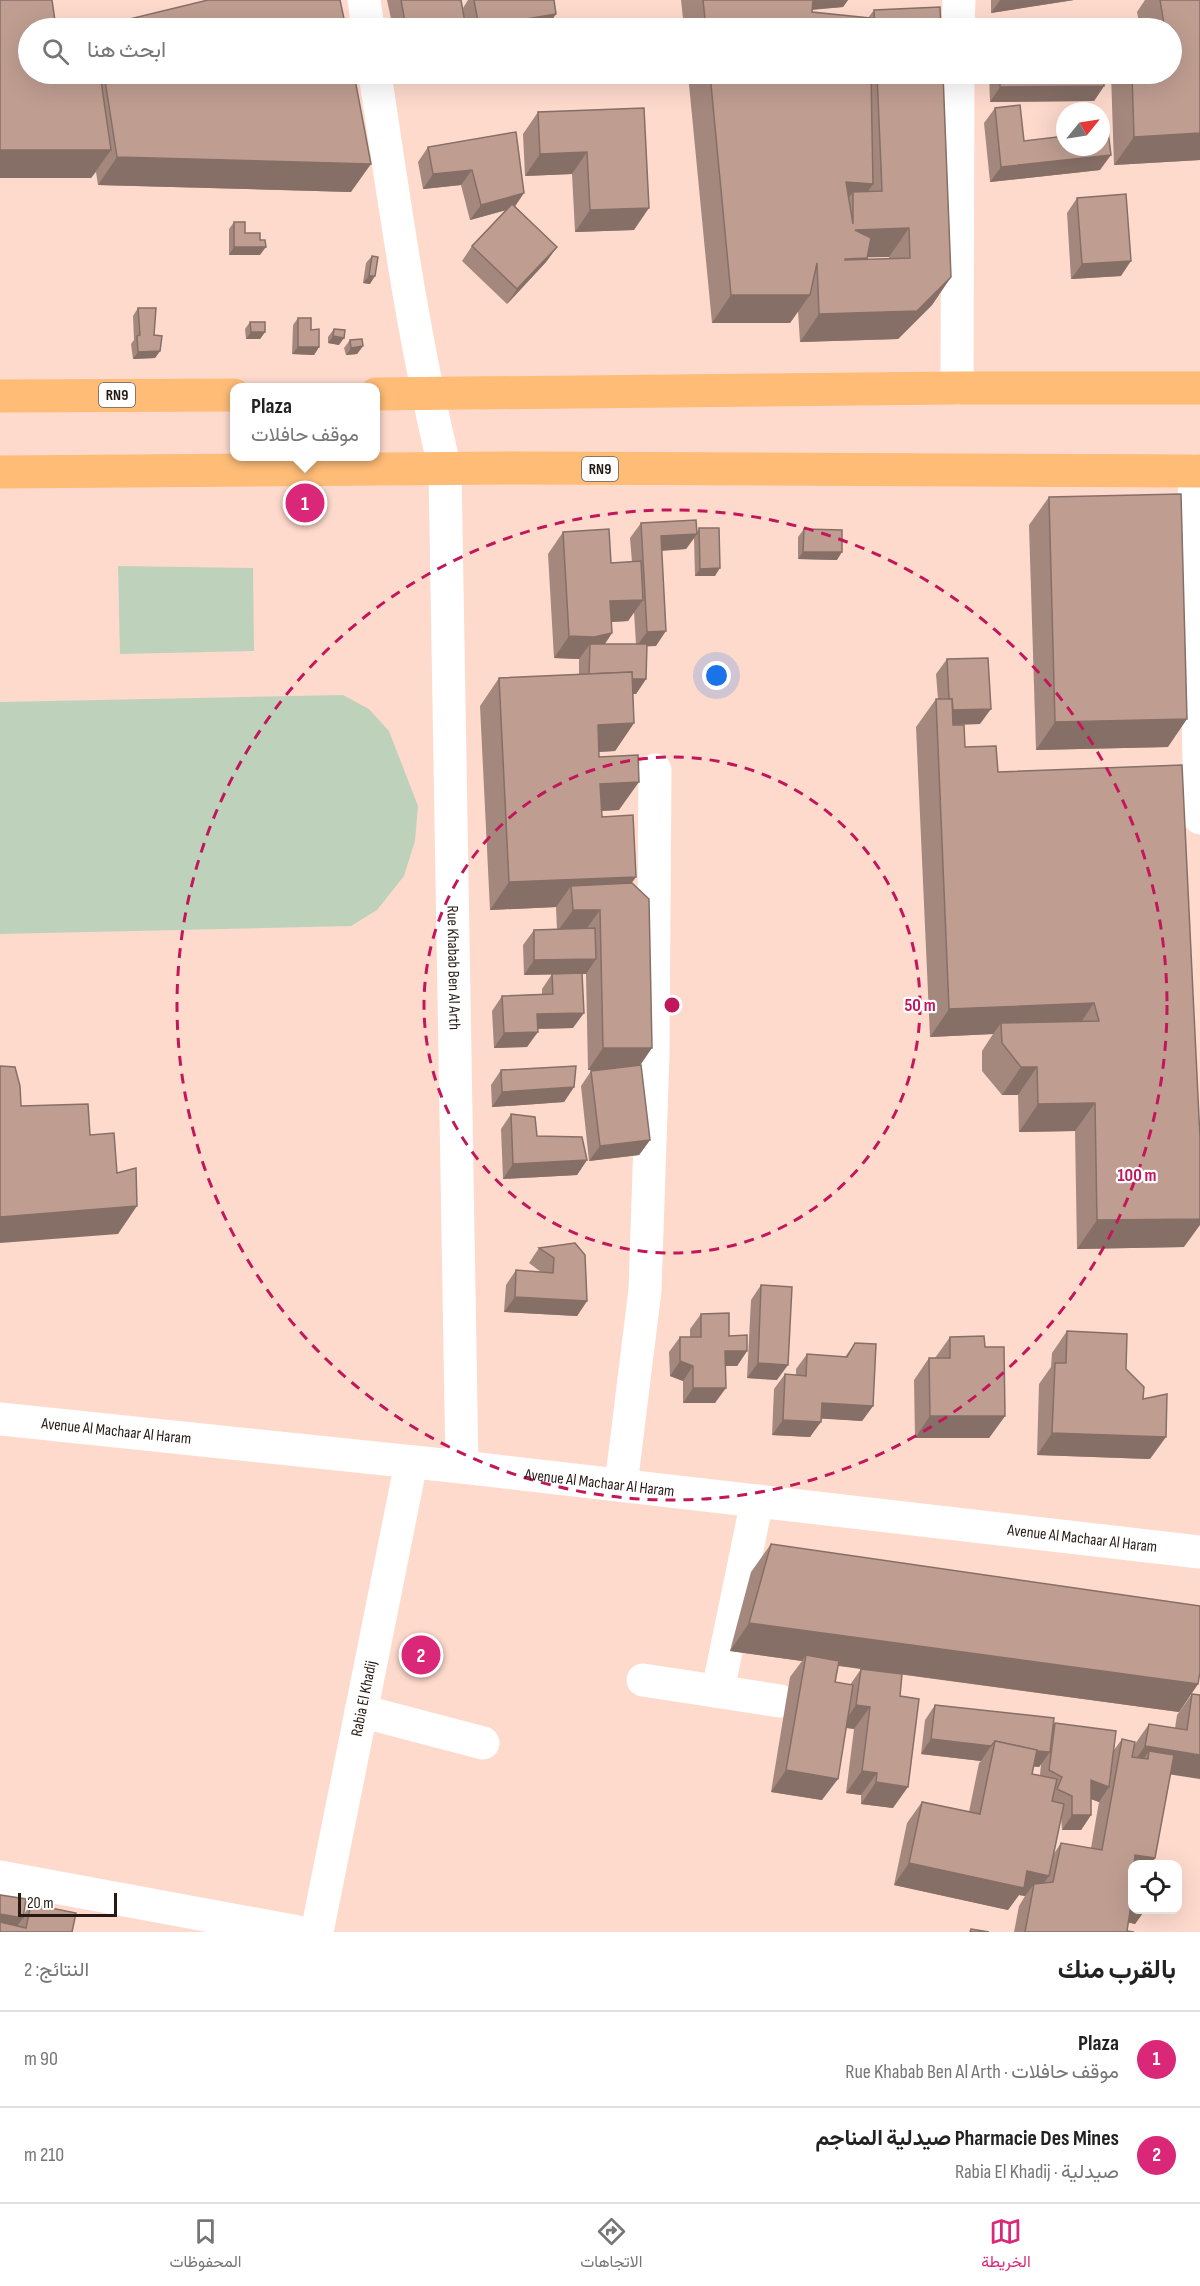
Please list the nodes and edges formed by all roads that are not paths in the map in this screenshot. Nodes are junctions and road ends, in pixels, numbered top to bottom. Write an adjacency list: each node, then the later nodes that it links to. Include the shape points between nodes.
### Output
1 (364, 0): 3 (street)
2 (958, 0): 4 (street)
3 (367, 18)
4 (958, 18)
5 (377, 84): 10 (street, Rue Khabab Ben Al Arth)
6 (958, 84): 7 (street)
7 (957, 388): 8 (main road); 10 (main road)
8 (1200, 388)
9 (380, 394): 10 (main road)
10 (427, 394): 13 (street, Rue Khabab Ben Al Arth)
11 (230, 395): 12 (main road, RN9)
12 (0, 396)
13 (445, 469): 14 (main road, RN9); 15 (main road, RN9); 21 (street, Rue Khabab Ben Al Arth)
14 (1197, 471): 16 (street)
15 (0, 472)
16 (1198, 541): 18 (street)
17 (656, 770): 22 (street, via 653,1054 645,1290)
18 (1200, 818)
19 (0, 1419): 20 (street, Avenue Al Machaar Al Haram)
20 (411, 1463): 21 (street, Avenue Al Machaar Al Haram); 28 (street, Rabia El Khadij)
21 (462, 1467): 22 (street, Avenue Al Machaar Al Haram)
22 (621, 1485): 23 (street, Avenue Al Machaar Al Haram)
23 (757, 1501): 24 (street, Avenue Al Machaar Al Haram); 26 (street)
24 (1200, 1552)
25 (643, 1680): 26 (street)
26 (718, 1690): 27 (street)
27 (780, 1701)
28 (361, 1711): 29 (street); 32 (street, Rabia El Khadij)
29 (483, 1743)
30 (0, 1877): 31 (street)
31 (298, 1932)
32 (317, 1932)

